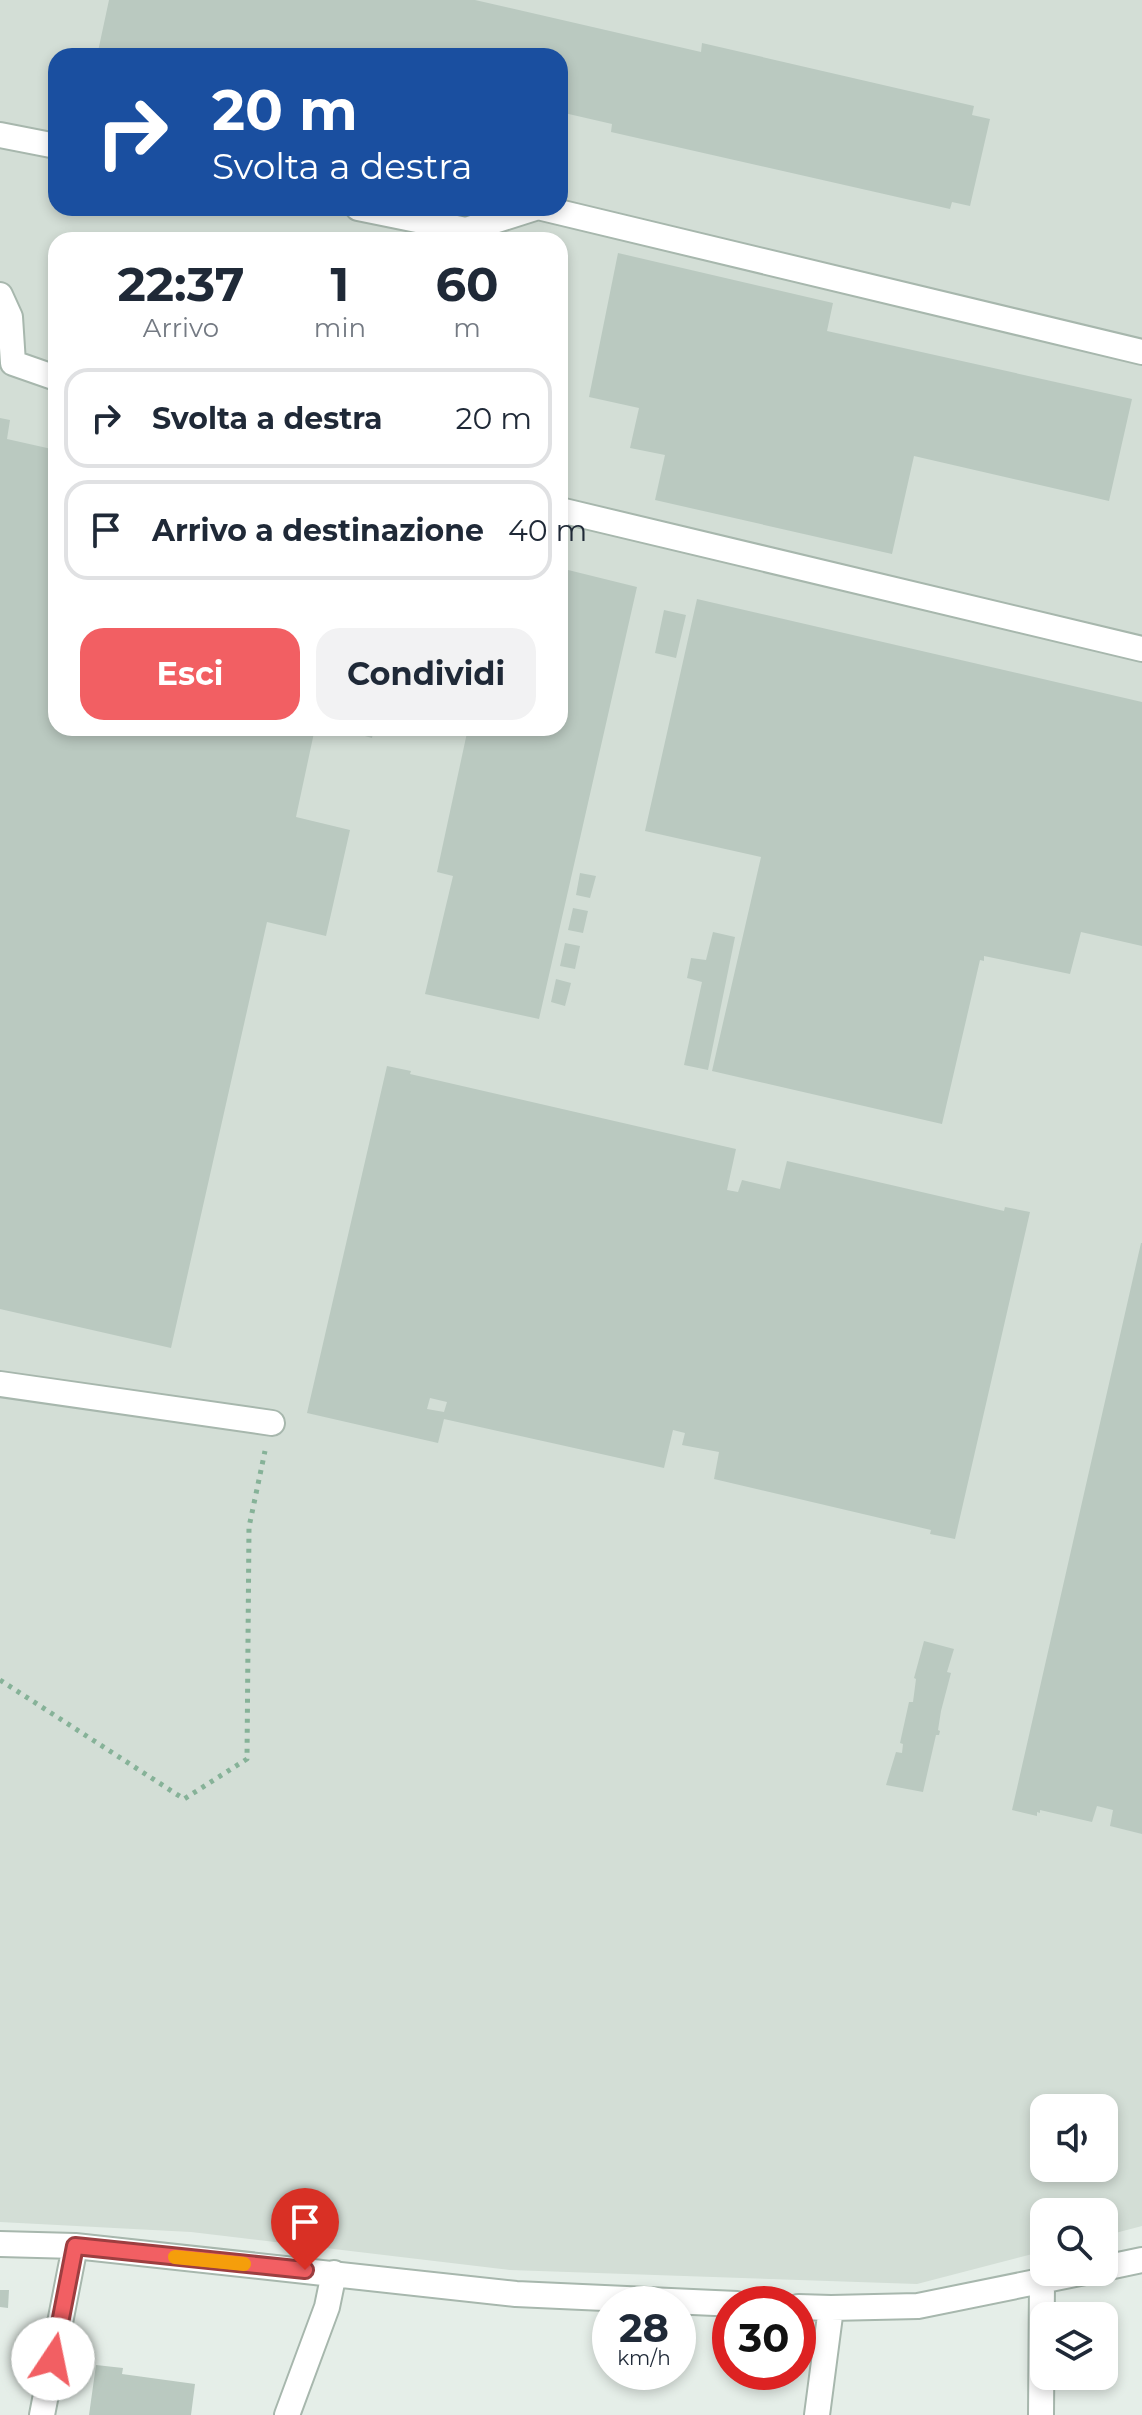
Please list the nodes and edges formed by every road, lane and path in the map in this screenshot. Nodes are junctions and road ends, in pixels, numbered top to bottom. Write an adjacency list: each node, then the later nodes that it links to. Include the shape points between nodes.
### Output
1 (0, 135): 2 (street)
2 (48, 144)
3 (568, 214): 7 (street)
4 (397, 216): 5 (street, via 466,230)
5 (510, 216)
6 (0, 295): 8 (street, via 10,317 13,363)
7 (1142, 352)
8 (48, 375)
9 (568, 512): 10 (street)
10 (1140, 641)
11 (0, 1384): 12 (street)
12 (272, 1423): 13 (path, via 249,1527 247,1759 184,1799)
13 (0, 1680)
14 (0, 2244): 15 (street)
15 (75, 2246): 18 (street); 24 (street)
16 (1142, 2260): 17 (street)
17 (1118, 2265)
18 (334, 2273): 21 (street, via 516,2294); 25 (street, via 327,2307)
19 (1030, 2283): 23 (street, via 918,2306)
20 (1042, 2286): 27 (street)
21 (712, 2303)
22 (816, 2308): 23 (street)
23 (831, 2308): 26 (street)
24 (42, 2415)
25 (287, 2415)
26 (817, 2415)
27 (1041, 2415)

